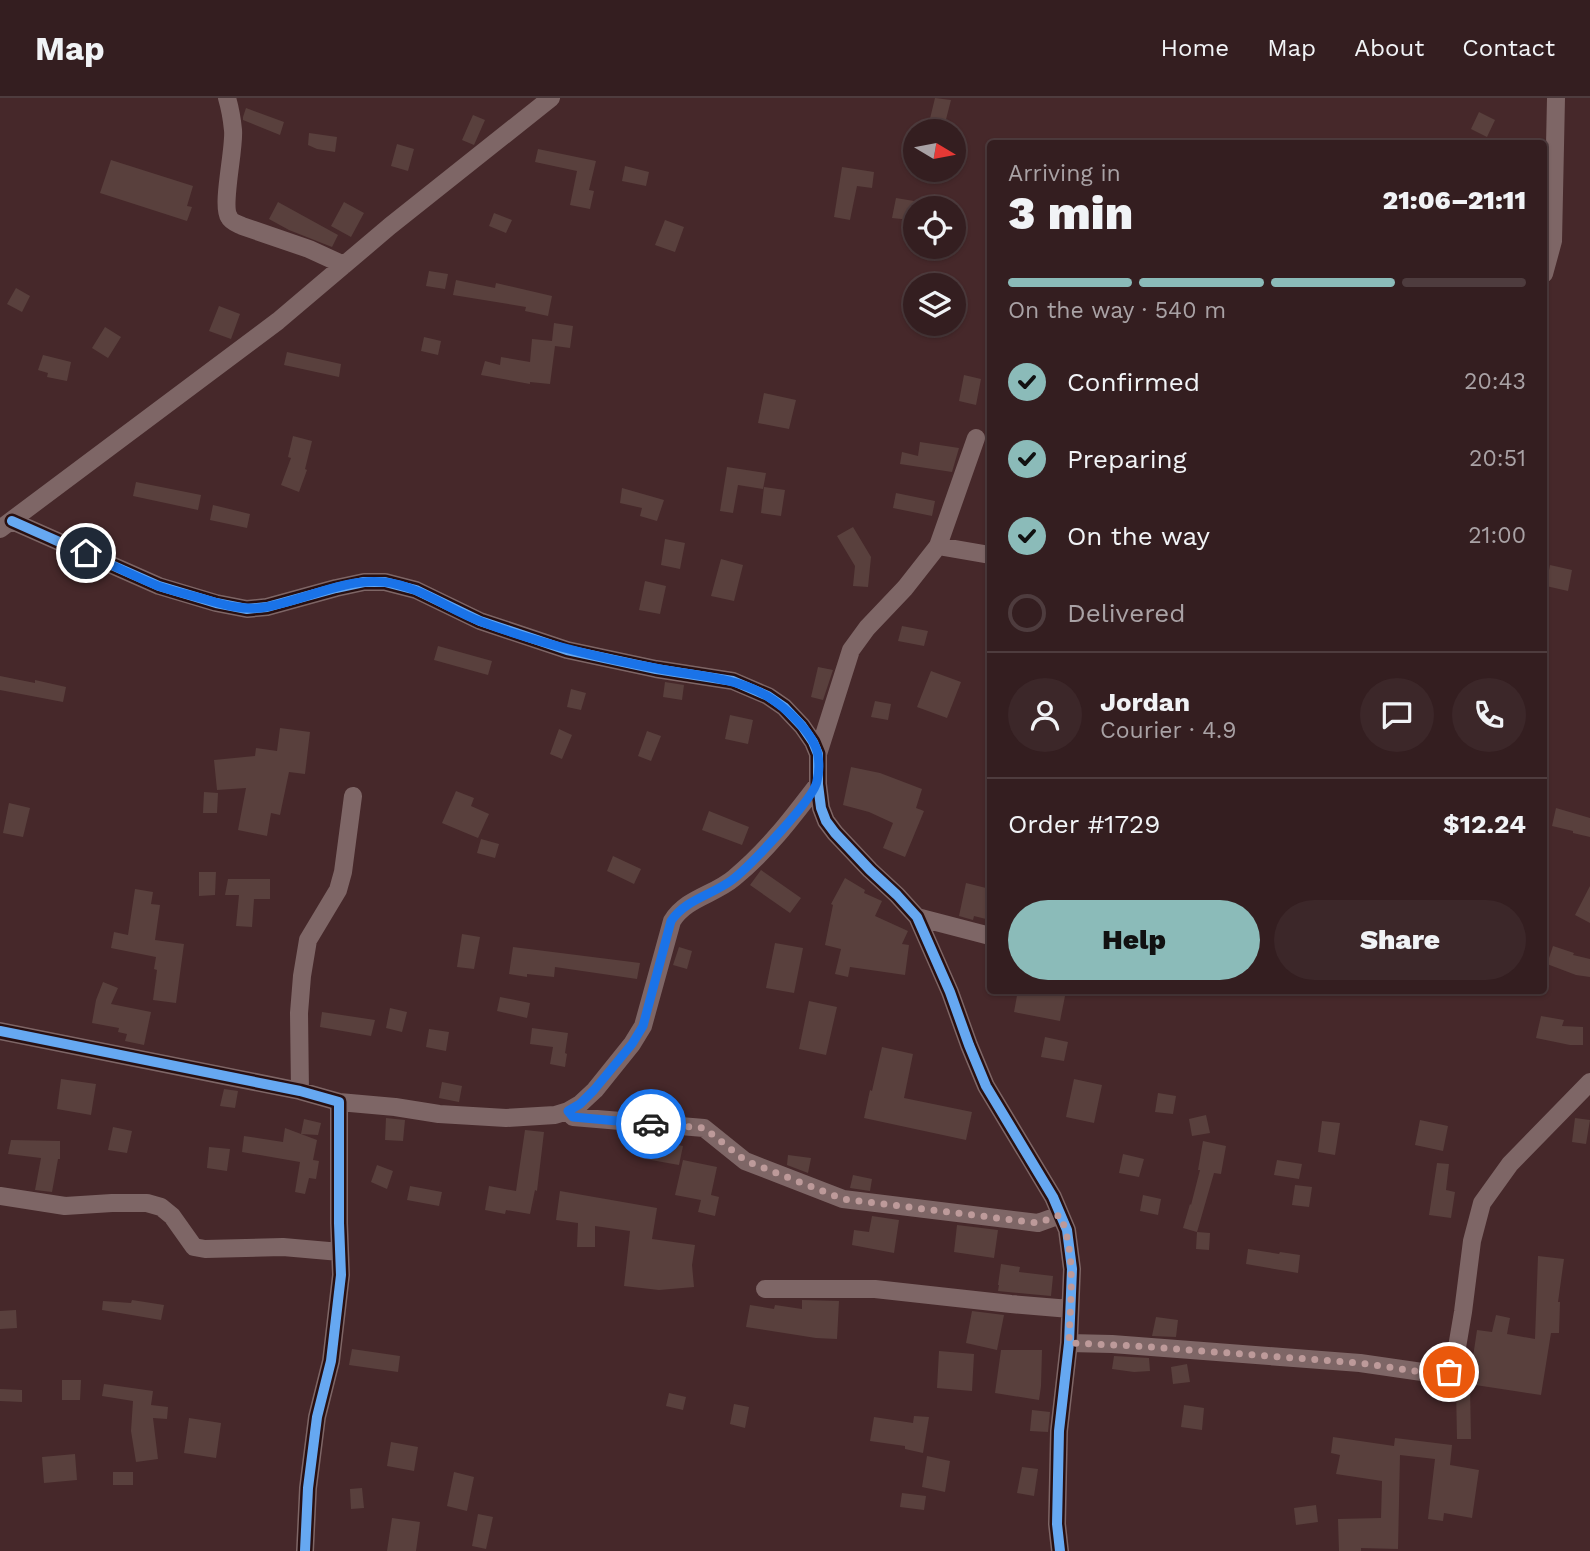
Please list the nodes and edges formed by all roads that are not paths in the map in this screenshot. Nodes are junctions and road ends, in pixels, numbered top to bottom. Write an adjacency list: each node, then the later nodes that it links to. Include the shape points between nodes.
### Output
1 (227, 98): 5 (street, via 233,132 229,217)
2 (551, 98): 5 (street)
3 (1556, 98): 4 (street, via 1553,241)
4 (1547, 263)
5 (344, 265): 7 (street, via 278,321)
6 (976, 438): 8 (street)
7 (6, 525): 10 (street, via 159,586 247,609 364,582 416,590 480,621 567,650 733,681 784,708 802,726)
8 (938, 546): 9 (street); 10 (street, via 850,650)
9 (987, 554)
10 (818, 754): 11 (street)
11 (817, 784): 13 (street, via 830,827); 19 (street, via 786,825 732,881 677,912 643,1026 594,1090)
12 (353, 796): 17 (street, via 338,890 308,940 299,1013)
13 (917, 917): 14 (street); 21 (street, via 986,1086 1036,1166)
14 (987, 935)
15 (0, 1031): 17 (street)
16 (1590, 1083): 25 (street, via 1510,1164 1482,1203 1454,1365 1449,1372)
17 (300, 1091): 18 (street)
18 (338, 1102): 19 (street, via 506,1118); 22 (street)
19 (568, 1111): 21 (street, via 573,1117 704,1128 746,1161 843,1199 1038,1223)
20 (0, 1196): 22 (street, via 65,1206 147,1203 161,1207 194,1247 205,1249)
21 (1060, 1215): 24 (street, via 1067,1230 1072,1269)
22 (340, 1251): 26 (street, via 331,1361 317,1417)
23 (765, 1289): 24 (street, via 875,1289)
24 (1070, 1309): 25 (street)
25 (1069, 1343): 27 (street, via 1059,1431)
26 (305, 1551)
27 (1060, 1551)

